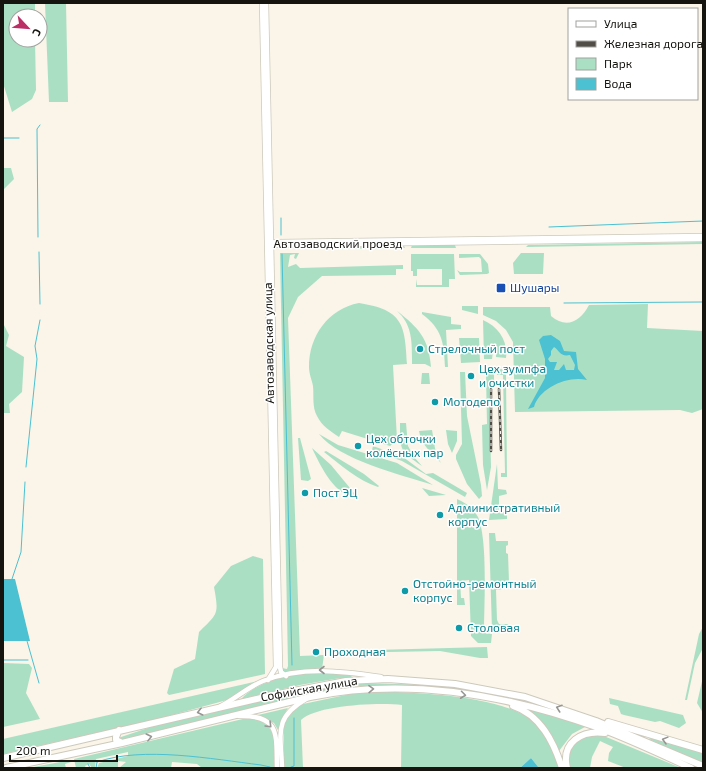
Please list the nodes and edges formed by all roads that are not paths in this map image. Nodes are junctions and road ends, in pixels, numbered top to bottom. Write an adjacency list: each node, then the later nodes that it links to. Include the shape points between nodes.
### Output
1 (262, 3): 5 (street, Автозаводская улица)
2 (266, 3): 5 (street, Автозаводская улица)
3 (703, 236): 5 (street, Автозаводский проезд)
4 (703, 239): 5 (street, Автозаводский проезд)
5 (269, 244): 6 (street, Автозаводская улица, via 280,667); 8 (street, Автозаводская улица, via 276,667)
6 (286, 676): 7 (street, one-way to 6, via 329,670); 8 (street)
7 (388, 679): 9 (main road, Софийская улица); 13 (main road, Софийская улица, via 331,683)
8 (268, 680): 13 (street)
9 (435, 681): 10 (main road); 15 (main road, Софийская улица, one-way to 9, via 525,697)
10 (434, 691): 11 (main road, Софийская улица, one-way to 10, via 360,689); 12 (main road, Софийская улица, one-way to 12)
11 (310, 697): 14 (main road, Софийская улица); 26 (street, via 292,708 284,717 281,726)
12 (493, 699): 17 (main road, Софийская улица, via 540,709); 27 (main road, via 522,710 539,723 552,741)
13 (216, 708): 16 (main road, Софийская улица, one-way to 16)
14 (233, 716): 18 (main road, Софийская улица, one-way to 14); 25 (street, one-way to 25, via 257,717 271,725 276,734)
15 (596, 721): 20 (main road, one-way to 15, via 609,722); 23 (main road, Софийская улица)
16 (119, 730): 18 (main road, via 116,740); 19 (main road, Софийская улица)
17 (620, 736): 28 (main road, via 596,732 582,734 574,740 568,751); 29 (main road, Софийская улица)
18 (122, 743): 22 (main road, Софийская улица)
19 (39, 750): 21 (main road, Софийская улица); 22 (main road, via 46,751 46,755)
20 (703, 750)
21 (3, 758)
22 (28, 763): 24 (main road, Софийская улица)
23 (703, 766)
24 (6, 768)
25 (277, 768)
26 (282, 768)
27 (562, 768)
28 (567, 768)
29 (691, 768)

